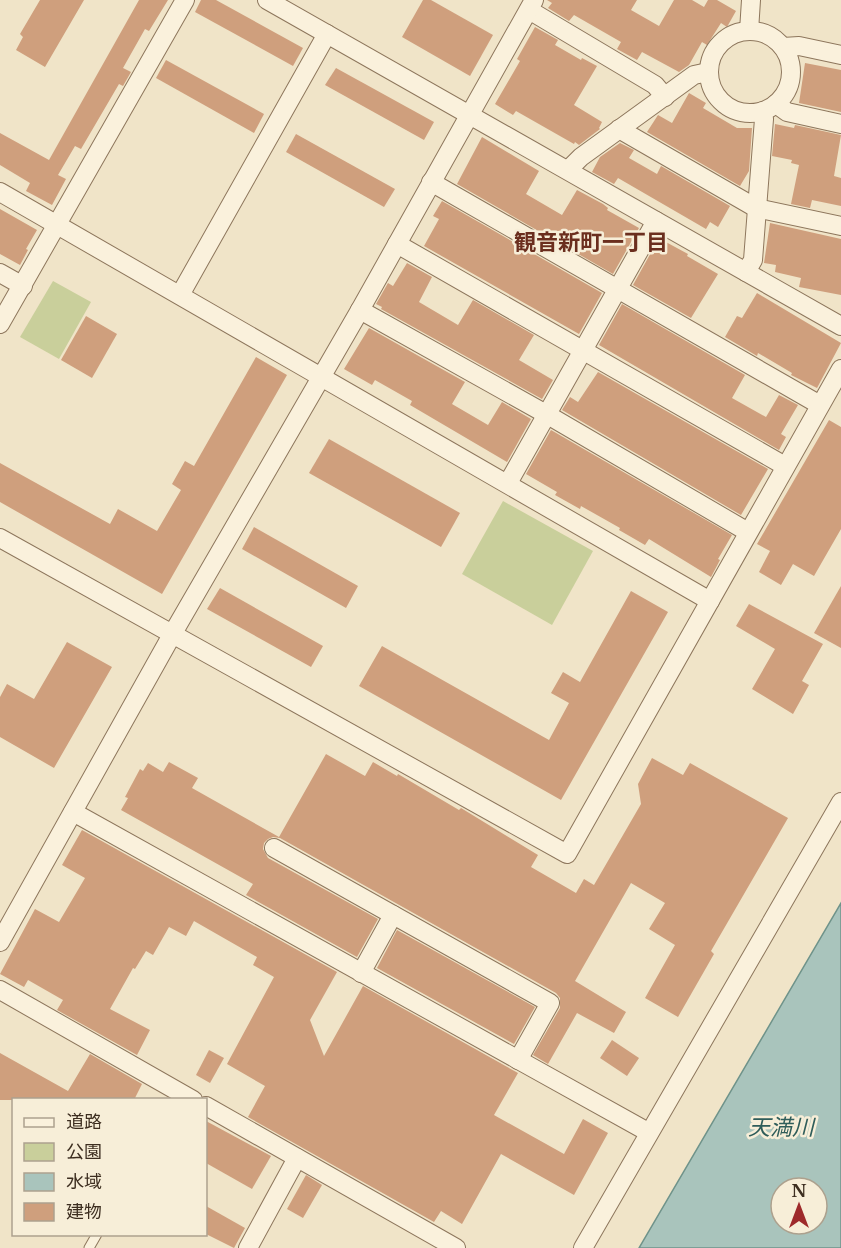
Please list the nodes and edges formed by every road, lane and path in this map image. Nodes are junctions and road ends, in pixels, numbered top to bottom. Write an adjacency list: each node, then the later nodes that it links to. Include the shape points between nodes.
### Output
1 (185, 0): 20 (street)
2 (267, 0): 6 (street)
3 (745, 3): 5 (street)
4 (531, 5): 10 (street, via 655,85); 12 (street)
5 (749, 31): 7 (street, via 767,34); 9 (street, via 735,33 721,42 711,57)
6 (327, 34): 12 (street); 27 (street)
7 (783, 47): 8 (street, via 799,46); 11 (street, via 790,63 790,82 781,99)
8 (841, 55)
9 (708, 72): 10 (street, via 694,75); 11 (street, via 714,93 726,106 748,113)
10 (665, 97): 14 (street)
11 (769, 108): 13 (street); 18 (street, via 764,119)
12 (469, 114): 15 (street); 16 (street)
13 (841, 124)
14 (619, 129): 15 (street); 18 (street)
15 (568, 170): 19 (street)
16 (432, 182): 22 (street); 26 (street)
17 (0, 192): 20 (street)
18 (756, 208): 21 (street); 23 (street, via 753,260)
19 (656, 221): 23 (street); 26 (street)
20 (58, 225): 25 (street); 27 (street)
21 (841, 226)
22 (397, 244): 28 (street); 31 (street)
23 (746, 272): 30 (street)
24 (0, 273): 25 (street)
25 (23, 286): 29 (street)
26 (618, 288): 31 (street); 34 (street)
27 (180, 295): 33 (street)
28 (360, 310): 33 (street); 35 (street)
29 (0, 324)
30 (841, 326)
31 (582, 351): 35 (street); 36 (street)
32 (841, 369): 34 (street)
33 (321, 375): 37 (street); 41 (street)
34 (820, 405): 36 (street)
35 (546, 414): 37 (street); 38 (street)
36 (785, 466): 38 (street)
37 (508, 483): 40 (street)
38 (748, 531): 40 (street)
39 (0, 538): 41 (street)
40 (710, 601): 41 (street, via 567,854)
41 (173, 633): 43 (street)
42 (841, 802): 52 (street)
43 (73, 812): 46 (street); 47 (street)
44 (274, 848): 45 (street)
45 (393, 915): 47 (street); 49 (street, via 550,1003)
46 (0, 942)
47 (361, 973): 49 (street)
48 (0, 990): 50 (street)
49 (518, 1060): 52 (street)
50 (186, 1098)
51 (207, 1107): 53 (street)
52 (648, 1132): 56 (street)
53 (297, 1158): 54 (street); 55 (street)
54 (248, 1248)
55 (456, 1248)
56 (583, 1248)

